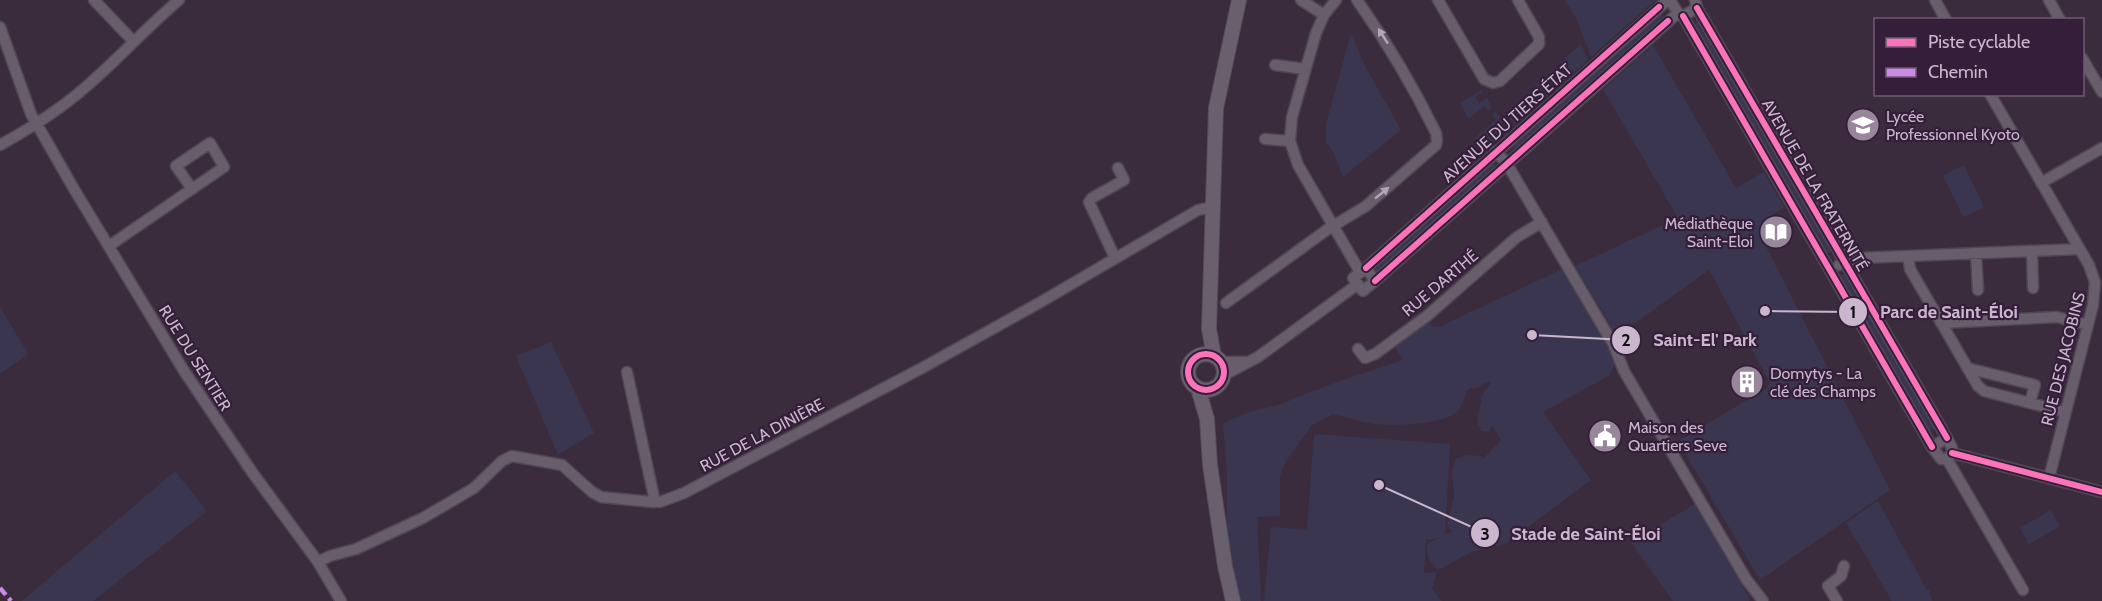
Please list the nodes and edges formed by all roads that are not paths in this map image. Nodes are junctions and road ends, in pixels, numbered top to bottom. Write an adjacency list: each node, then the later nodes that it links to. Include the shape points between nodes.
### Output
1 (94, 0): 18 (street)
2 (179, 0): 18 (street)
3 (1239, 0): 34 (main road, via 1216,108)
4 (1301, 0): 13 (street)
5 (1336, 0): 13 (street)
6 (1357, 0): 36 (street, one-way to 6, via 1384,191 1437,141 1402,66)
7 (1438, 0): 8 (street, via 1484,79 1493,83 1500,81 1539,44)
8 (1518, 0)
9 (1669, 0): 14 (street, AVENUE DE LA FRATERNITÉ); 29 (street, AVENUE DU TIERS ÉTAT)
10 (1935, 0): 15 (street)
11 (2049, 0): 16 (street)
12 (1696, 4): 14 (street, AVENUE DU TIERS ÉTAT); 43 (street, AVENUE DE LA FRATERNITÉ)
13 (1324, 15): 21 (street)
14 (1680, 15): 30 (street, AVENUE DU TIERS ÉTAT); 45 (street, AVENUE DE LA FRATERNITÉ)
15 (1945, 18)
16 (2059, 18)
17 (0, 27): 24 (street, RUE DU SENTIER)
18 (133, 41): 24 (street, via 86,87)
19 (2084, 61): 22 (street)
20 (1275, 65): 21 (street)
21 (1305, 69): 26 (street)
22 (2102, 92)
23 (1991, 96): 32 (street, RUE DES JACOBINS)
24 (37, 123): 27 (street); 37 (street, RUE DU SENTIER)
25 (1265, 139): 26 (street)
26 (1290, 141): 36 (street, via 1298,165)
27 (0, 145)
28 (2102, 148): 32 (street)
29 (1496, 151): 30 (street); 44 (street, AVENUE DU TIERS ÉTAT)
30 (1507, 164): 35 (street); 46 (street, AVENUE DU TIERS ÉTAT)
31 (1118, 168): 42 (street, via 1124,180 1089,202)
32 (2041, 183): 38 (street, RUE DES JACOBINS)
33 (192, 189): 33 (street, via 224,167 210,143 176,166); 37 (street)
34 (1212, 207): 42 (street, RUE DE LA DINIÈRE, via 1198,210); 53 (main road)
35 (1542, 222): 54 (street, RUE DARTHÉ, via 1517,237 1427,316 1374,354 1365,357); 75 (street, via 1613,343 1624,371)
36 (1333, 226): 44 (street); 50 (street)
37 (109, 246): 70 (street, RUE DU SENTIER, via 222,429)
38 (2080, 249): 39 (street); 52 (street, RUE DES JACOBINS, via 2095,282)
39 (2032, 251): 40 (street); 48 (street)
40 (1976, 253): 41 (street); 49 (street)
41 (1908, 256): 43 (street); 51 (street, via 1910,268)
42 (1115, 258): 69 (street, RUE DE LA DINIÈRE, via 922,368 684,494)
43 (1844, 262): 45 (street); 64 (street, AVENUE DE LA FRATERNITÉ)
44 (1363, 270): 46 (street); 47 (street, via 1353,278)
45 (1830, 270): 65 (street, AVENUE DE LA FRATERNITÉ)
46 (1376, 281): 47 (street, via 1363,291)
47 (1358, 284): 56 (street, via 1249,362)
48 (2033, 288)
49 (1978, 290)
50 (1226, 303)
51 (1941, 323): 52 (street, via 2057,317); 57 (street)
52 (2088, 324): 62 (street, RUE DES JACOBINS)
53 (1209, 328): 55 (main road); 56 (main road)
54 (1358, 349)
55 (1198, 356): 56 (main road, via 1205,355); 59 (main road, via 1189,372)
56 (1219, 364): 60 (main road, via 1219,384)
57 (1967, 368): 61 (street, via 1981,389); 61 (street, via 2034,385)
58 (627, 372): 69 (street)
59 (1198, 388): 60 (main road); 63 (main road)
60 (1213, 389): 63 (main road)
61 (2030, 402): 62 (street)
62 (2066, 412): 67 (street, RUE DES JACOBINS)
63 (1207, 419): 74 (main road, via 1210,465)
64 (1947, 438): 65 (street); 66 (street, AVENUE DE LA FRATERNITÉ, via 1952,448)
65 (1932, 447): 66 (street, via 1939,458)
66 (1949, 456): 67 (street); 72 (street)
67 (2049, 478): 68 (street)
68 (2102, 492)
69 (655, 502): 70 (street, RUE DE LA DINIÈRE, via 601,497 562,465 512,456 474,488 423,518)
70 (318, 562): 73 (street, RUE DU SENTIER)
71 (1844, 566): 76 (street, via 1841,576 1828,586)
72 (2023, 590)
73 (340, 601)
74 (1233, 601)
75 (1762, 601)
76 (1837, 601)

